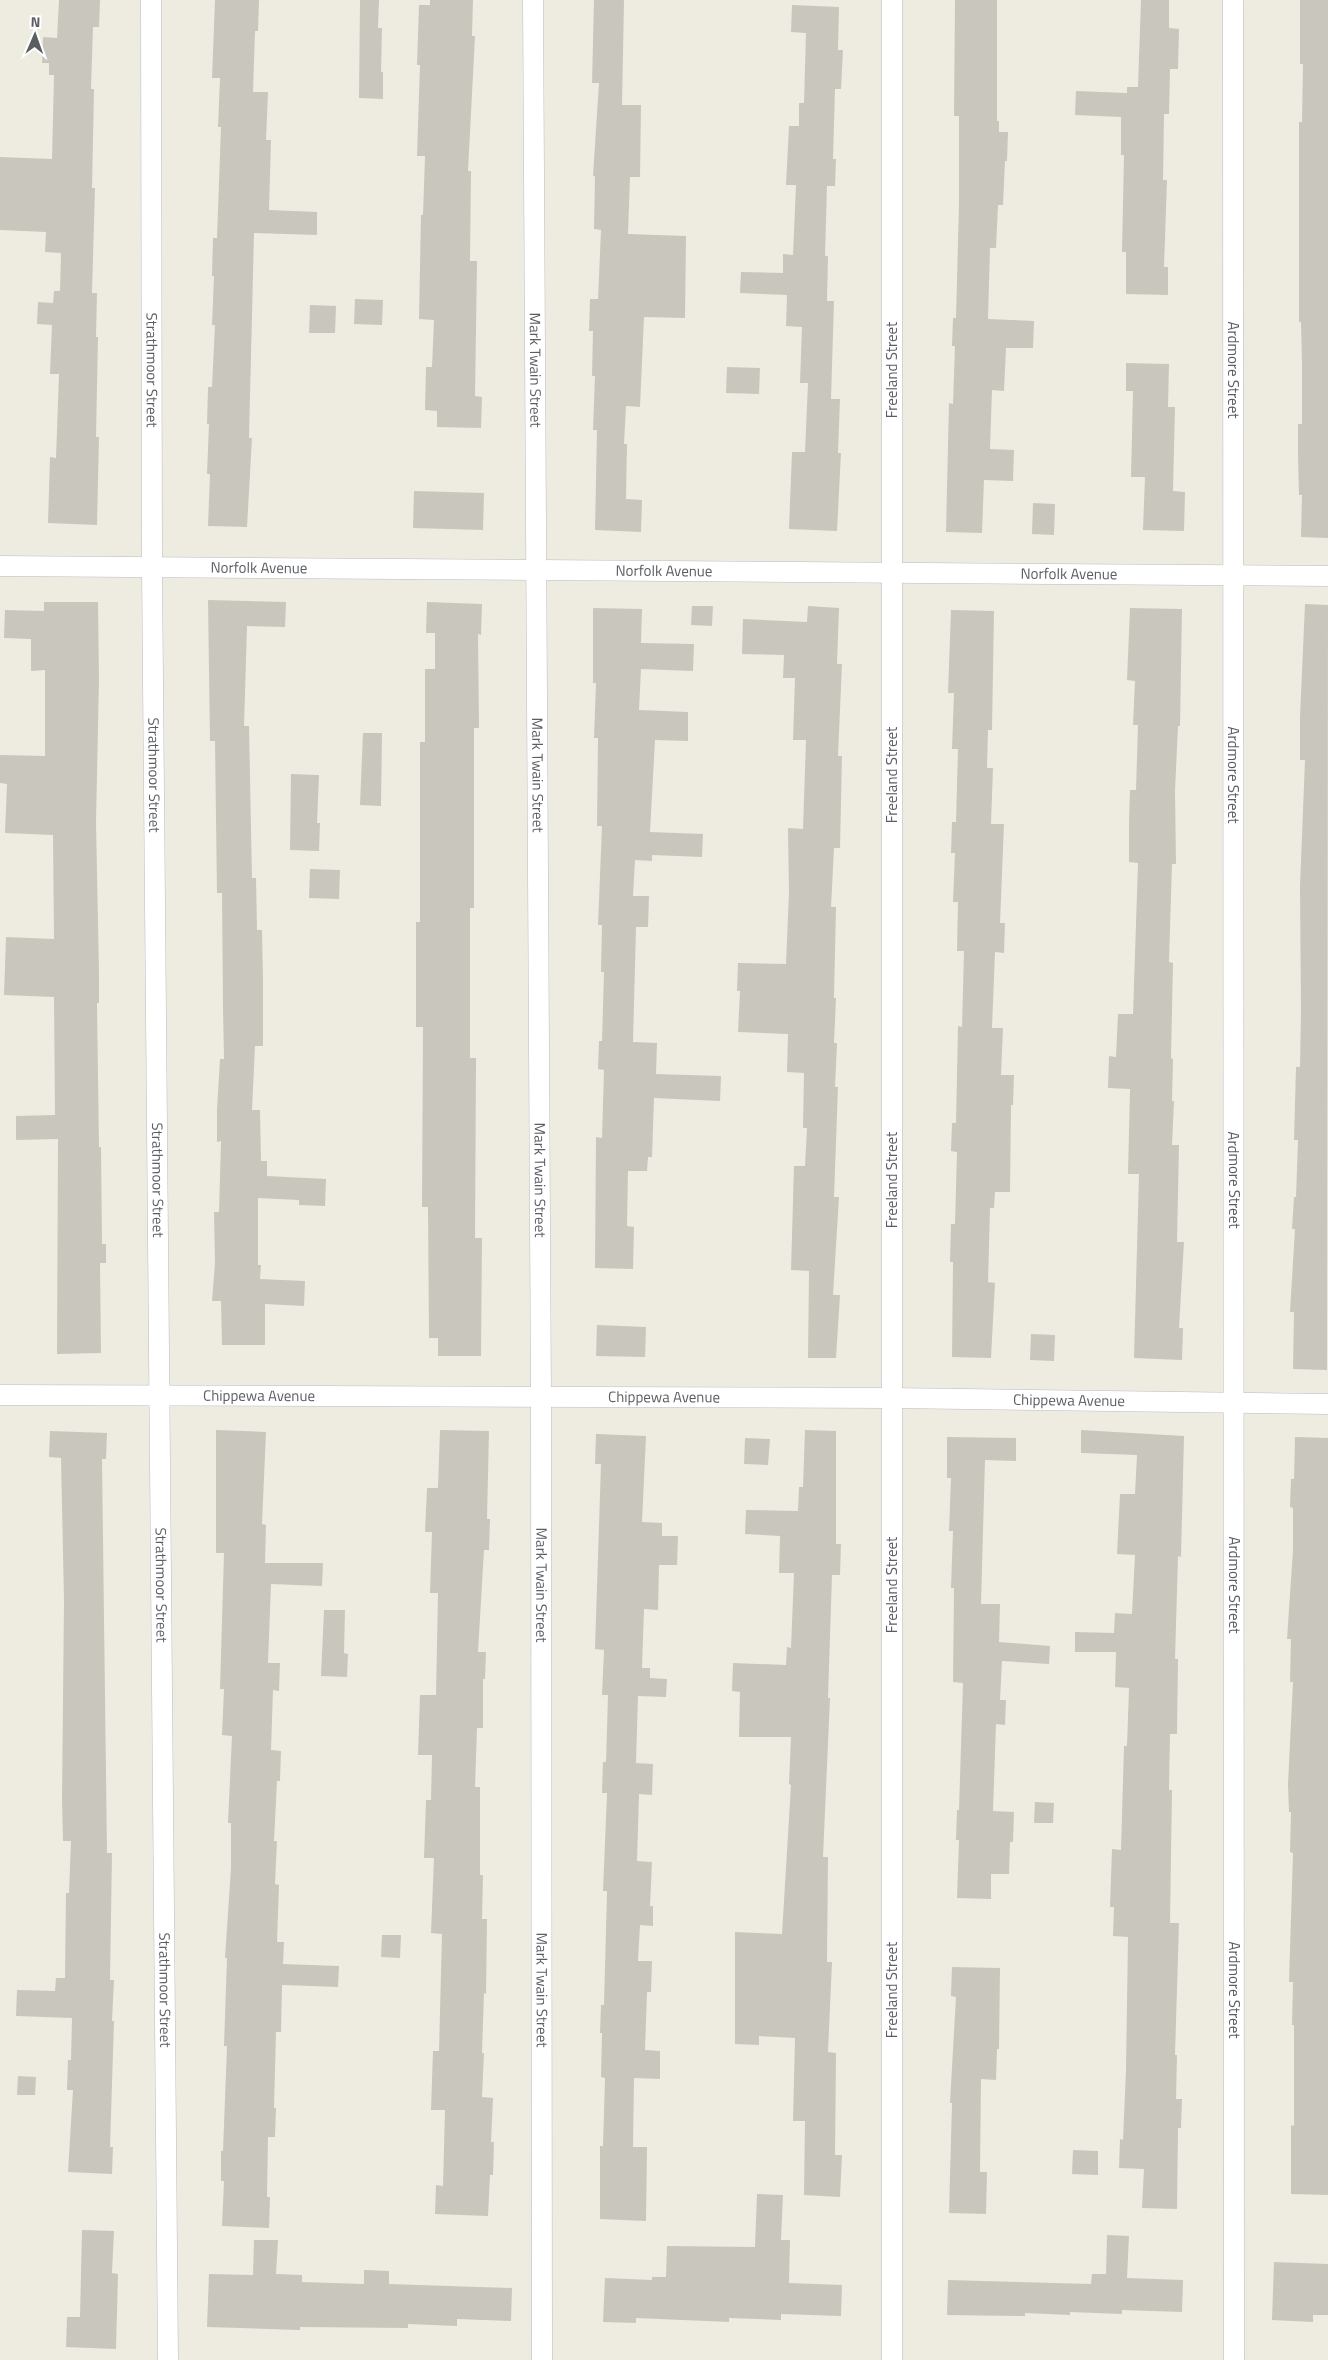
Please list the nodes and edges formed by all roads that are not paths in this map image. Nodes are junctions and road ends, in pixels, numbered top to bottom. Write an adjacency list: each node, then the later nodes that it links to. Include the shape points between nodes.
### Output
1 (151, 0): 6 (street, Strathmoor Street)
2 (532, 0): 7 (street, Mark Twain Street)
3 (892, 0): 8 (street, Freeland Street)
4 (1233, 0): 9 (street, Ardmore Street)
5 (0, 566): 6 (street, Norfolk Avenue)
6 (152, 568): 7 (street, Norfolk Avenue); 12 (street, Strathmoor Street)
7 (537, 570): 8 (street, Norfolk Avenue); 13 (street, Mark Twain Street)
8 (892, 573): 9 (street, Norfolk Avenue); 14 (street, Freeland Street)
9 (1234, 576): 10 (street, Norfolk Avenue); 15 (street, Ardmore Street)
10 (1328, 576)
11 (0, 1395): 12 (street, Chippewa Avenue)
12 (160, 1395): 13 (street, Chippewa Avenue); 17 (street, Strathmoor Street)
13 (540, 1397): 14 (street, Chippewa Avenue); 18 (street, Mark Twain Street)
14 (892, 1398): 15 (street, Chippewa Avenue); 19 (street, Freeland Street)
15 (1234, 1403): 16 (street, Chippewa Avenue); 20 (street, Ardmore Street)
16 (1328, 1404)
17 (168, 2360)
18 (542, 2360)
19 (892, 2360)
20 (1234, 2360)

